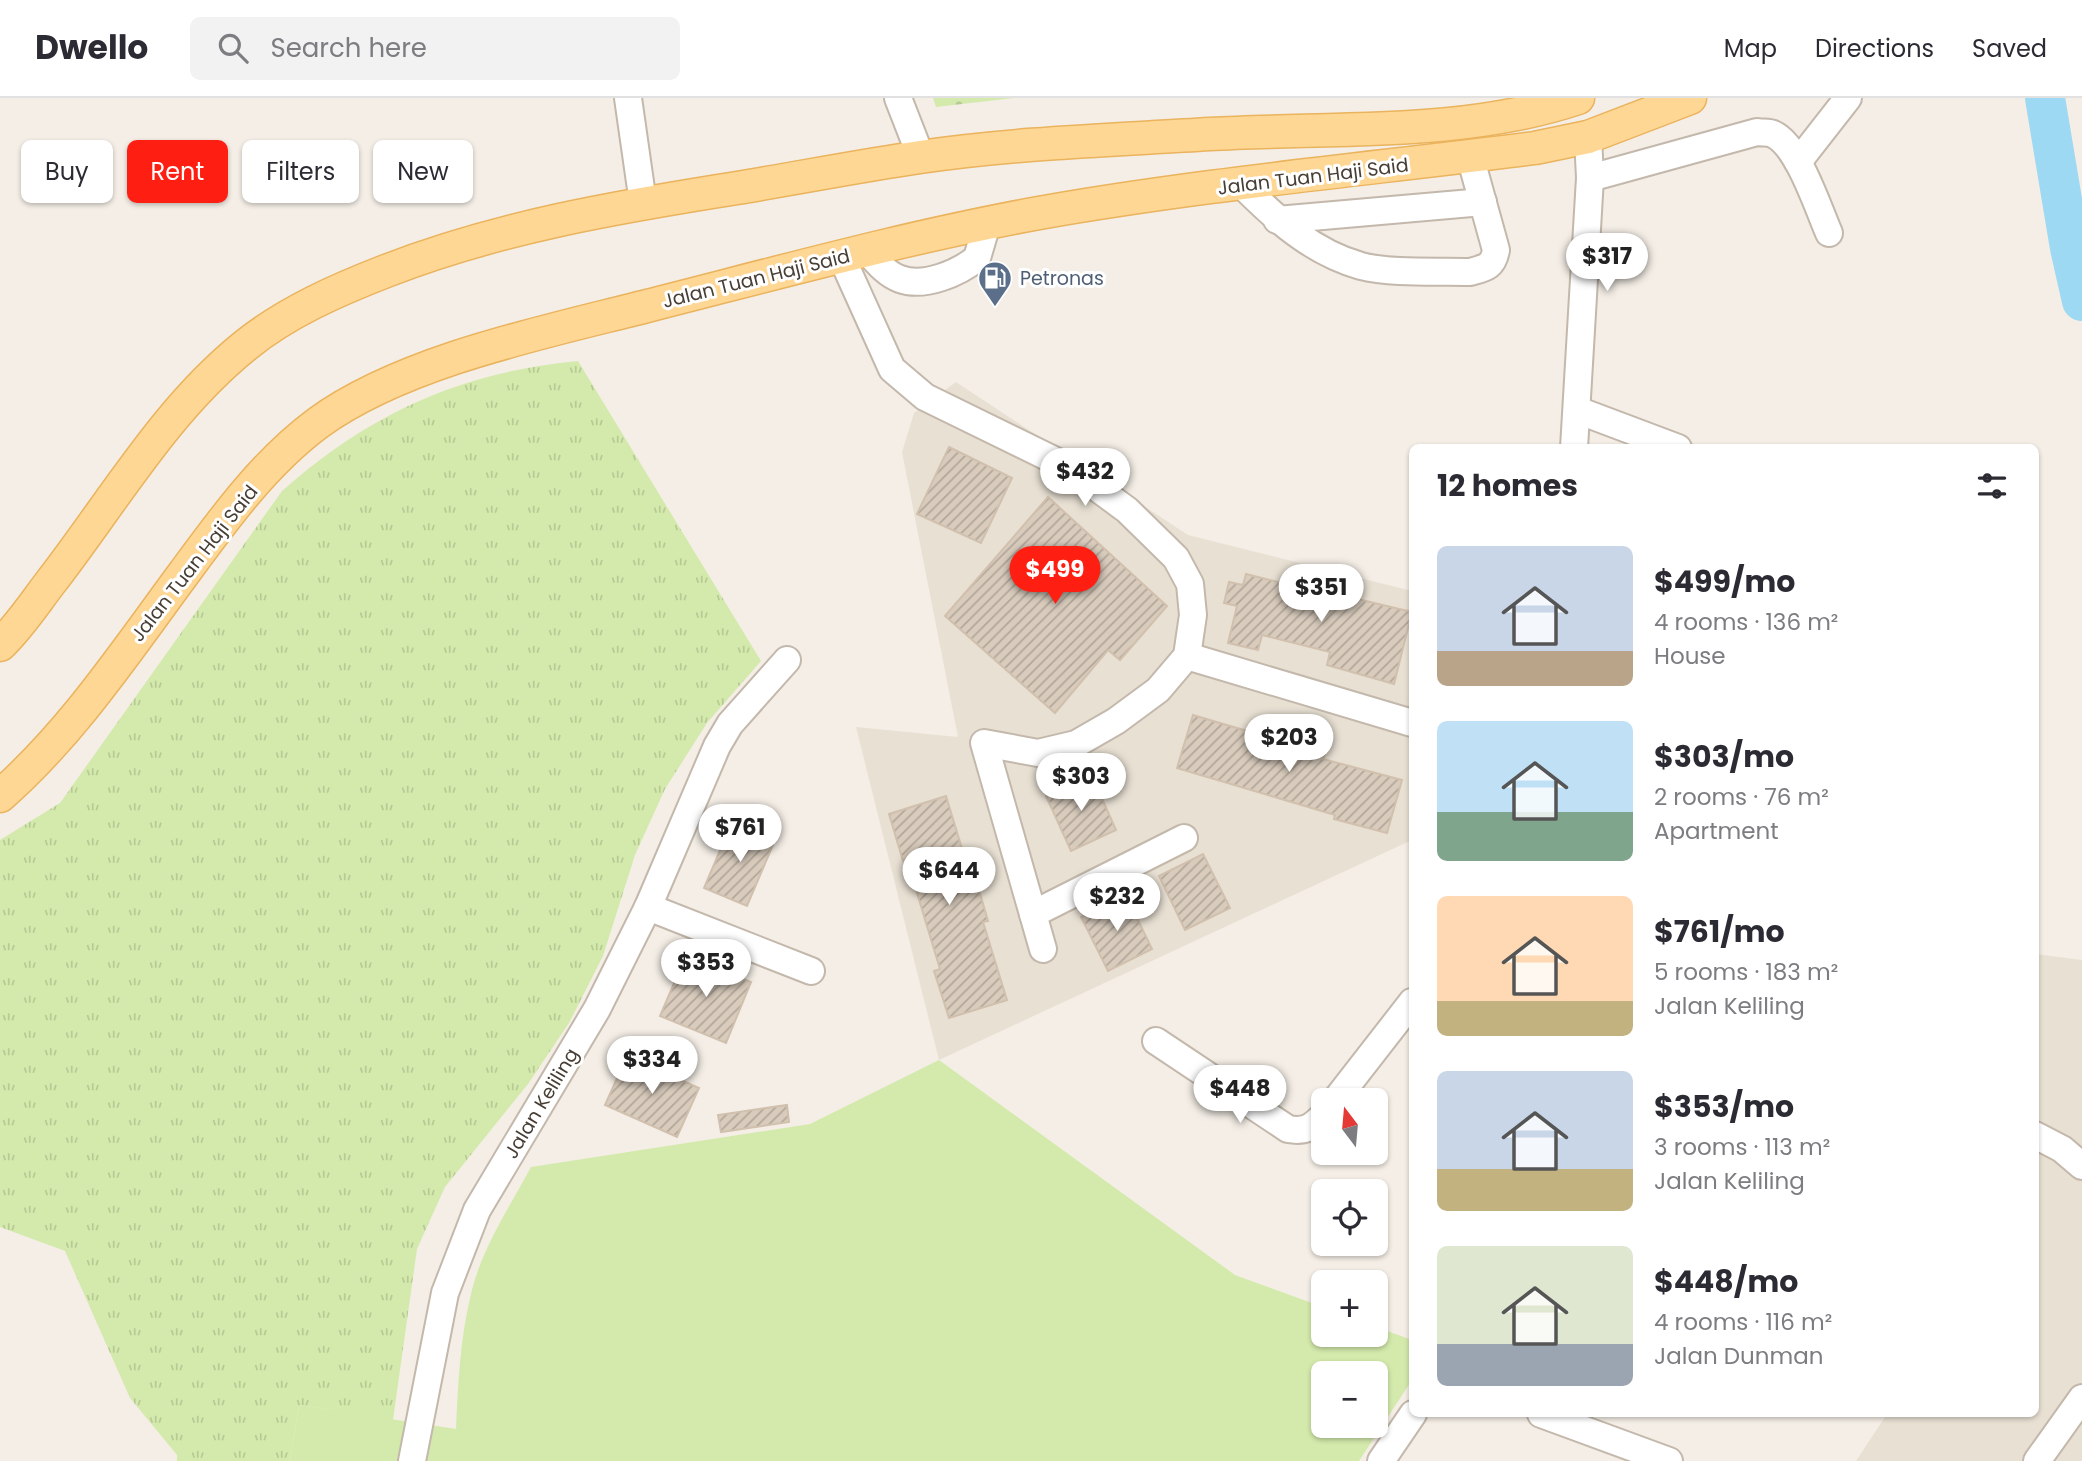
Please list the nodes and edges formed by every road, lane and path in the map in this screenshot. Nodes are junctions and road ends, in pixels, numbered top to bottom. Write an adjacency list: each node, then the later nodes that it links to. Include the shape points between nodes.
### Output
1 (628, 98): 15 (street)
2 (898, 98): 10 (street)
3 (1509, 98): 7 (street)
4 (1578, 98): 7 (main road, Jalan Tuan Haji Said)
5 (1690, 98): 8 (main road, Jalan Tuan Haji Said)
6 (1848, 98): 11 (street)
7 (1478, 119): 10 (main road, Jalan Tuan Haji Said)
8 (1588, 137): 9 (main road, Jalan Tuan Haji Said); 12 (street)
9 (1470, 156): 13 (main road, Jalan Tuan Haji Said); 14 (street)
10 (921, 157): 15 (main road, Jalan Tuan Haji Said)
11 (1798, 162): 12 (street, via 1772,133 1757,132); 18 (street)
12 (1590, 178): 20 (street)
13 (1242, 185): 16 (street); 17 (main road, Jalan Tuan Haji Said)
14 (1483, 202): 16 (street); 16 (street, via 1496,250 1487,268 1470,272 1363,266 1327,252)
15 (643, 203): 23 (main road, Jalan Tuan Haji Said, via 479,238 401,265 306,306 247,344 173,417)
16 (1277, 220)
17 (987, 224): 19 (main road, Jalan Tuan Haji Said); 19 (street, via 977,258 951,274 900,279)
18 (1829, 233)
19 (854, 253): 24 (street, via 892,369 925,397 1070,468 1127,510 1176,558 1190,583 1193,615); 27 (main road, Jalan Tuan Haji Said, via 529,336 446,362 386,385 319,422 277,459 222,521 51,748)
20 (1577, 410): 21 (street); 22 (street)
21 (1574, 444)
22 (1667, 444)
23 (0, 645)
24 (1187, 656): 26 (street); 30 (street, via 1158,690 1076,744 1038,753 984,743)
25 (787, 660): 29 (street, Jalan Keliling, via 716,746)
26 (1409, 722)
27 (0, 796)
28 (1184, 838): 30 (street)
29 (648, 907): 32 (street); 42 (street, Jalan Keliling, via 597,1009 477,1210 445,1293)
30 (1033, 914): 31 (street)
31 (1043, 949)
32 (811, 971)
33 (1409, 1006): 35 (street)
34 (1156, 1041): 36 (street, via 1288,1129)
35 (1345, 1088)
36 (1311, 1128)
37 (2039, 1137): 38 (street)
38 (2082, 1166)
39 (2082, 1398): 45 (street)
40 (1411, 1417): 43 (street)
41 (1549, 1417): 44 (street)
42 (412, 1461)
43 (1381, 1461)
44 (1669, 1461)
45 (2036, 1461)

